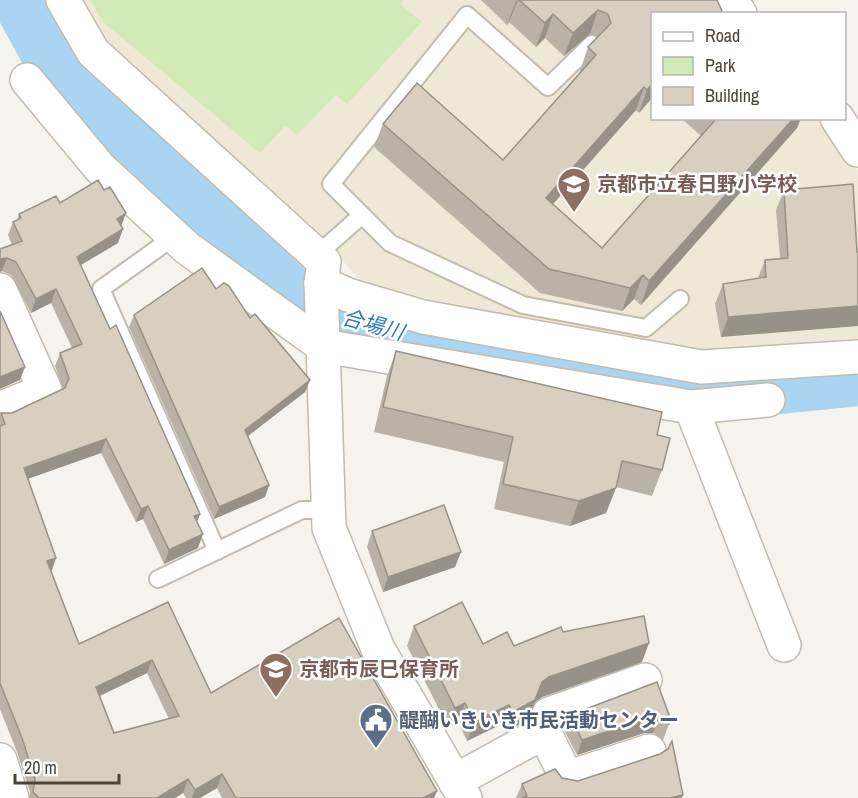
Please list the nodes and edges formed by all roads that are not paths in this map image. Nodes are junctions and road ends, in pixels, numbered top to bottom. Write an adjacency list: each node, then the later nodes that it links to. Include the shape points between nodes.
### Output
1 (63, 0): 10 (street, via 93,52)
2 (592, 44): 6 (lane, via 548,87 467,15 331,184)
3 (27, 80): 7 (street, via 100,168)
4 (838, 120): 5 (street)
5 (858, 150)
6 (362, 215): 9 (lane, via 390,243 523,305 646,327); 10 (lane)
7 (175, 236): 10 (street, via 240,287); 17 (lane, via 101,289)
8 (0, 290): 15 (street, via 45,390)
9 (680, 299)
10 (321, 302): 12 (street, via 348,295 423,317); 14 (street); 16 (street)
11 (858, 357): 12 (street)
12 (701, 368): 14 (street)
13 (768, 400): 14 (street)
14 (697, 405): 19 (street)
15 (0, 409)
16 (328, 510): 17 (lane, via 302,510); 24 (street, via 329,528 378,649)
17 (217, 551): 18 (lane)
18 (158, 579)
19 (784, 645)
20 (645, 680): 21 (street, via 549,714)
21 (544, 732): 22 (street, via 567,778); 24 (street)
22 (649, 751)
23 (0, 760): 25 (street)
24 (460, 789)
25 (12, 798)

